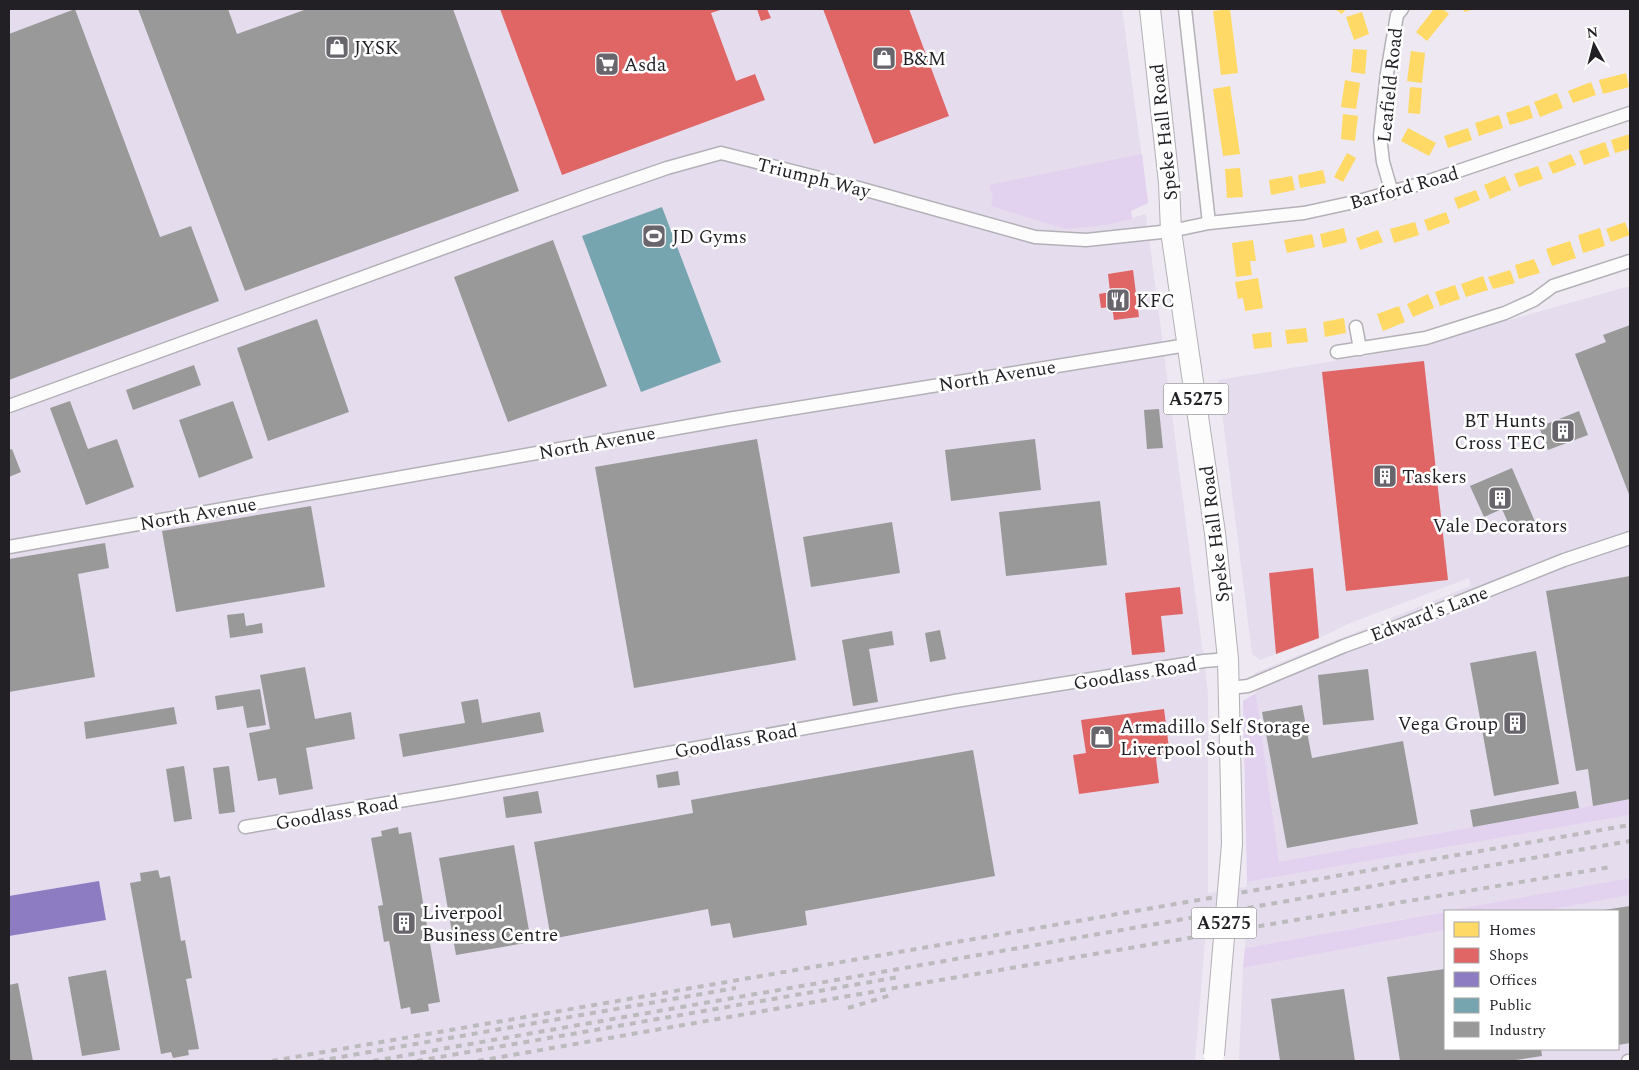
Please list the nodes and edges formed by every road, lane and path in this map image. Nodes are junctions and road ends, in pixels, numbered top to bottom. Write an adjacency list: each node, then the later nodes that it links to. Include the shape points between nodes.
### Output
1 (1150, 9): 7 (highway, Speke Hall Road / A5275, via 1170,183)
2 (1185, 9): 6 (street, Speke Hall Road)
3 (1396, 11): 5 (street, Leafield Road, via 1380,136)
4 (1630, 113): 5 (street, Barford Road)
5 (1392, 193): 6 (street, Barford Road, via 1304,213)
6 (1209, 223): 7 (street, Barford Road)
7 (1171, 231): 10 (highway, Speke Hall Road / A5275); 13 (street, Triumph Way, via 1086,240 1035,237 721,153 667,168)
8 (1630, 261): 11 (street, via 1553,286 1534,300 1505,313 1426,338)
9 (1356, 327): 11 (street)
10 (1187, 345): 15 (street, North Avenue, via 718,420); 16 (highway, Speke Hall Road / A5275, via 1212,503)
11 (1360, 348): 12 (street)
12 (1337, 352)
13 (9, 406)
14 (1630, 538): 17 (street, Edward's Lane, via 1564,560 1248,686)
15 (9, 547)
16 (1228, 659): 17 (highway, Speke Hall Road / A5275); 18 (street, Goodlass Road, via 955,701)
17 (1229, 688): 19 (highway, Speke Hall Road / A5275, bridge, via 1232,844)
18 (244, 828)
19 (1214, 1058)

